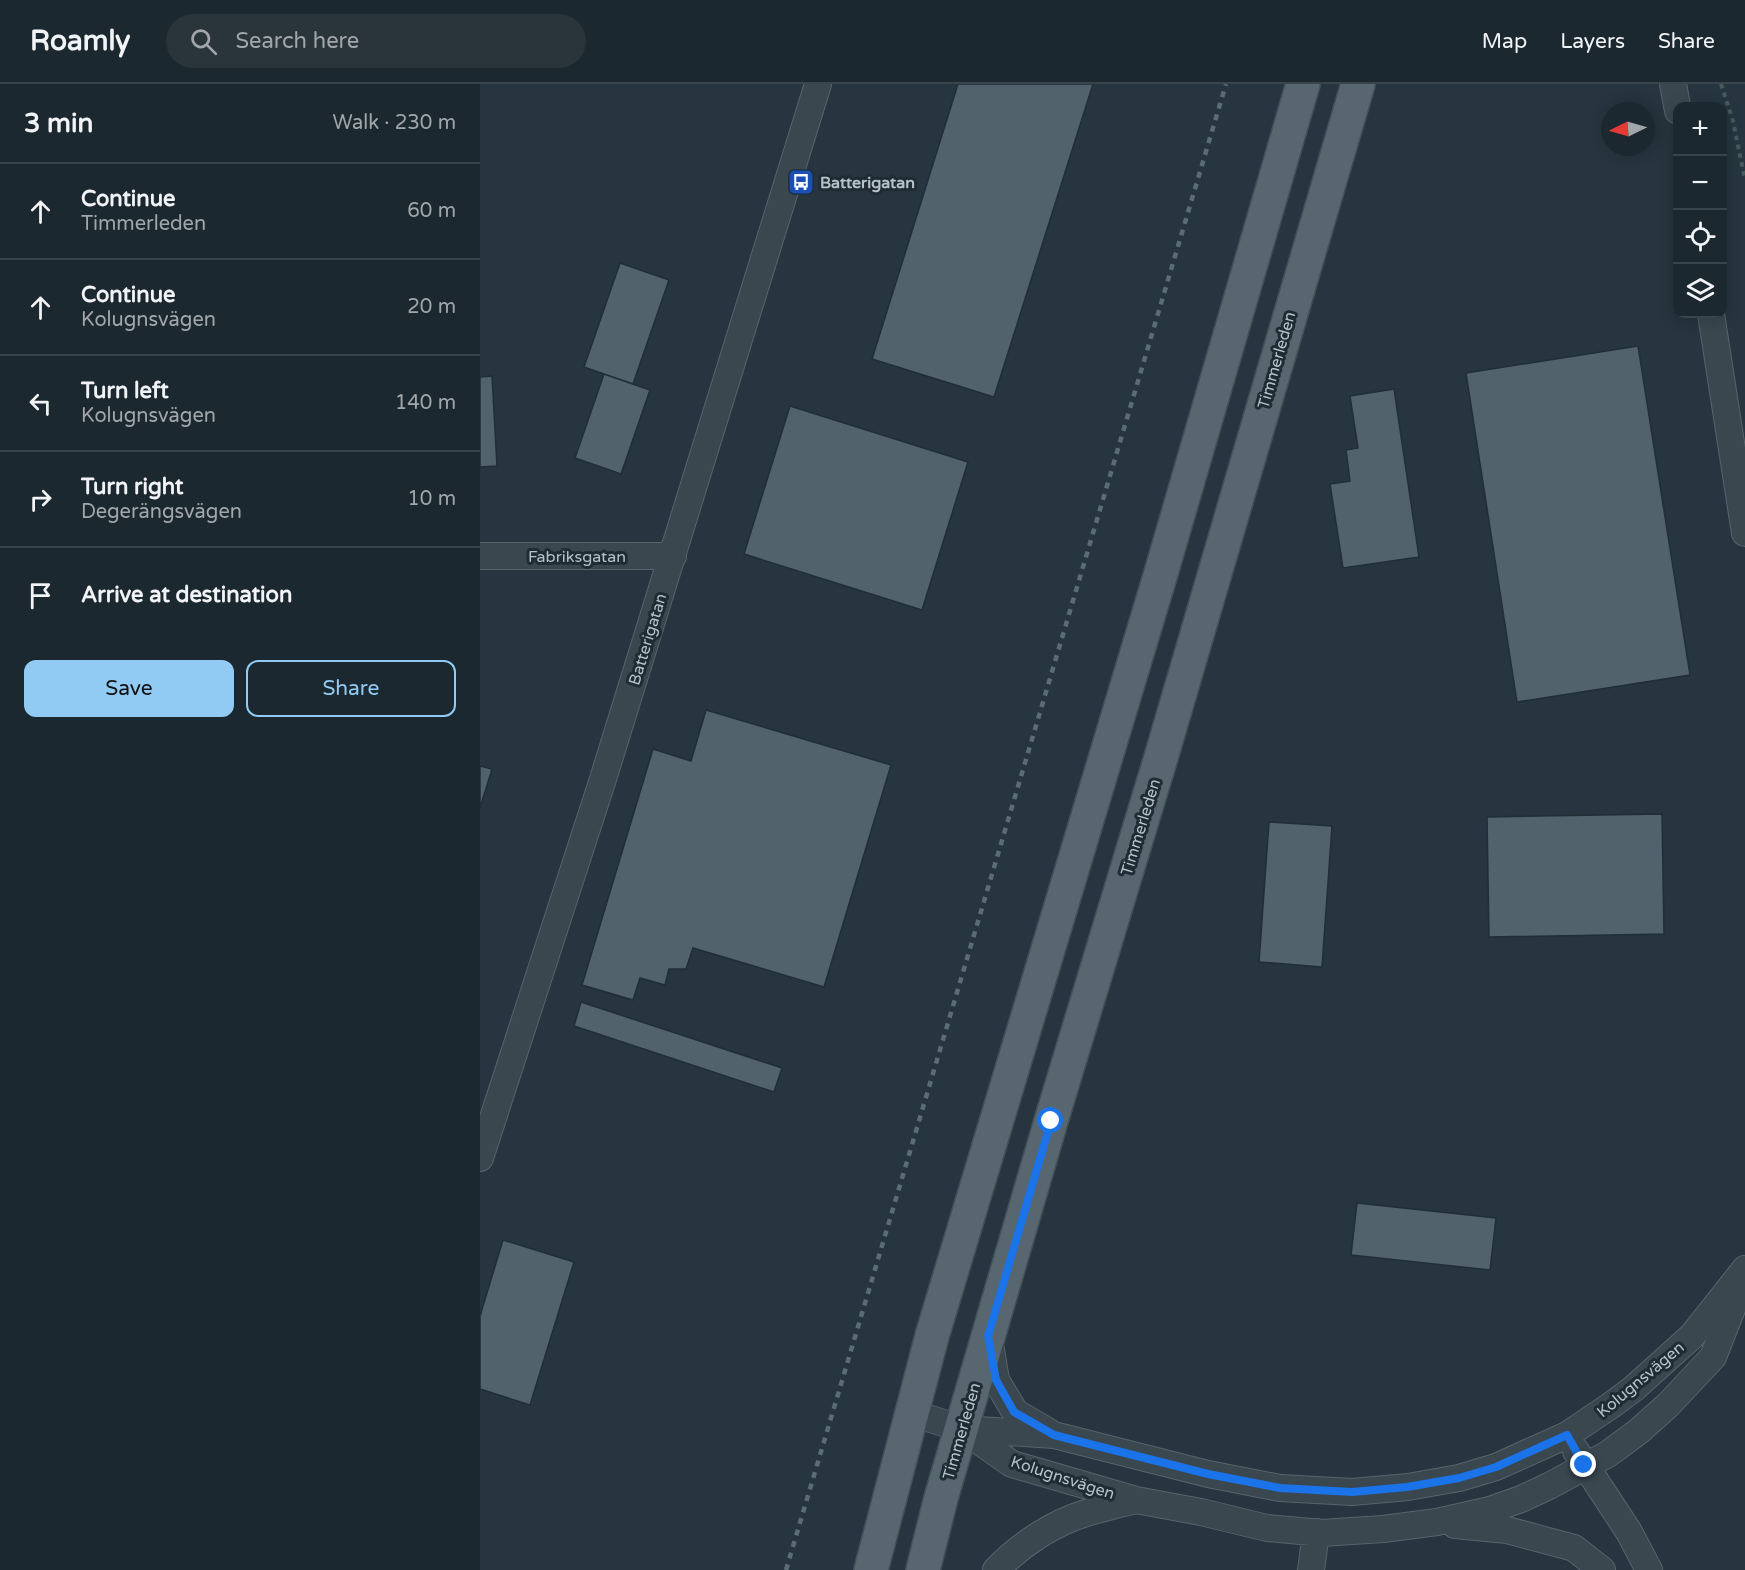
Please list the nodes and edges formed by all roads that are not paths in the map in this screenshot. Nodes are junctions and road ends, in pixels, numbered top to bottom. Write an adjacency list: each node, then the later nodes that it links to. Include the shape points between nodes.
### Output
1 (818, 84): 9 (street, Batterigatan)
2 (1303, 84): 14 (main road)
3 (1358, 84): 13 (main road, Timmerleden)
4 (1673, 84): 5 (street)
5 (1676, 102)
6 (1712, 318): 7 (street)
7 (1745, 533)
8 (480, 556): 9 (street, Fabriksgatan)
9 (673, 556): 10 (street, Batterigatan)
10 (480, 1158)
11 (1745, 1269): 17 (street, Kolugnsvägen, via 1692,1336 1633,1389)
12 (1745, 1275): 18 (street, Kolugnsvägen, via 1713,1357 1639,1431 1608,1454)
13 (988, 1336): 15 (main road, Timmerleden); 16 (street, Kolugnsvägen, via 996,1380 1014,1412)
14 (912, 1413): 15 (street, Kolugnsvägen); 22 (main road)
15 (962, 1429): 16 (street, Kolugnsvägen); 19 (street, Kolugnsvägen, via 1012,1464); 23 (main road, Timmerleden)
16 (1054, 1435): 17 (street, Kolugnsvägen, via 1280,1488 1352,1492 1459,1478 1496,1467)
17 (1567, 1435): 18 (street)
18 (1584, 1465): 20 (street, Kolugnsvägen, via 1521,1499); 27 (street)
19 (1136, 1500): 21 (street, Kolugnsvägen, via 1267,1528); 24 (street, Kolugnsvägen, via 1084,1514 1046,1531)
20 (1437, 1522): 21 (street, Kolugnsvägen); 26 (street, Kolugnsvägen, via 1507,1530 1574,1548)
21 (1316, 1532): 25 (street)
22 (871, 1570)
23 (923, 1570)
24 (996, 1570)
25 (1311, 1570)
26 (1602, 1570)
27 (1649, 1570)

